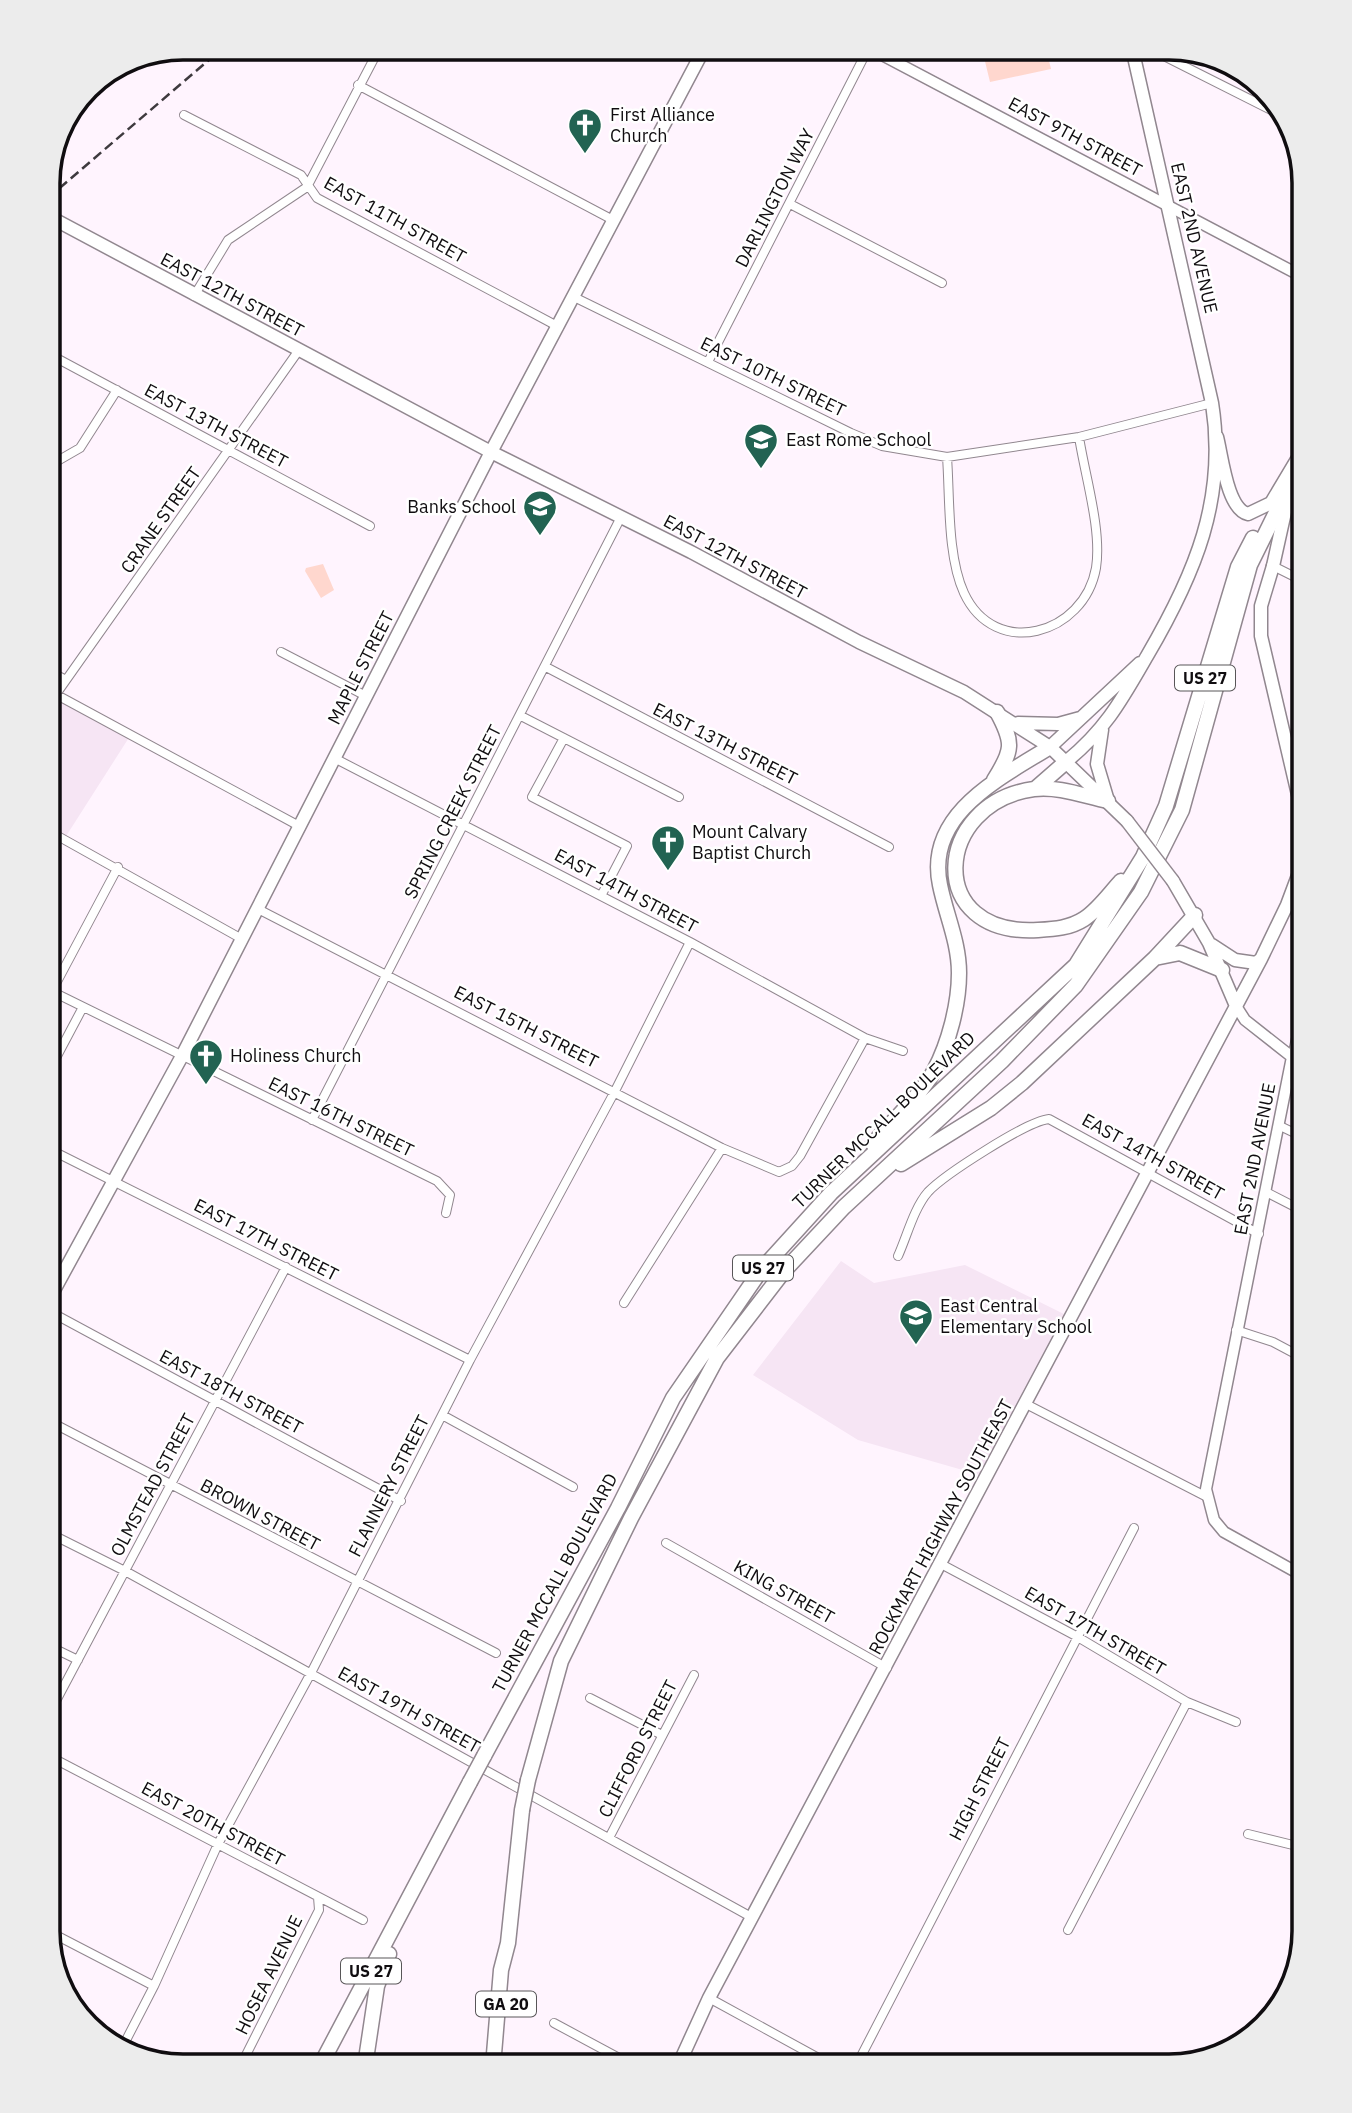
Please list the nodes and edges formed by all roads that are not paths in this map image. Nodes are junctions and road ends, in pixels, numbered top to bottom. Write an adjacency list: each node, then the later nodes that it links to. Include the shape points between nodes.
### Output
1 (372, 60): 7 (street)
2 (698, 60): 13 (main road, MAPLE STREET)
3 (862, 60): 11 (street, DARLINGTON WAY)
4 (891, 60): 12 (street, EAST 9TH STREET)
5 (1135, 60): 12 (main road, EAST 2ND AVENUE)
6 (1172, 60): 8 (street)
7 (358, 85): 10 (street); 13 (street)
8 (1267, 108)
9 (184, 115): 10 (street, EAST 11TH STREET, via 301,175)
10 (307, 187): 17 (street, via 228,240); 19 (street, EAST 11TH STREET, via 317,198)
11 (790, 204): 16 (street); 22 (street, DARLINGTON WAY)
12 (1169, 207): 15 (street, EAST 9TH STREET); 24 (main road, EAST 2ND AVENUE)
13 (613, 220): 18 (main road, MAPLE STREET)
14 (60, 222): 17 (main road, EAST 12TH STREET)
15 (1292, 271)
16 (942, 283)
17 (194, 296): 20 (main road, EAST 12TH STREET)
18 (574, 297): 19 (main road, MAPLE STREET); 22 (street, EAST 10TH STREET)
19 (559, 327): 28 (main road, MAPLE STREET)
20 (299, 350): 27 (street, CRANE STREET); 28 (main road, EAST 12TH STREET)
21 (60, 360): 23 (street, EAST 13TH STREET)
22 (708, 362): 29 (street, EAST 10TH STREET, via 882,446)
23 (117, 390): 27 (street, EAST 13TH STREET); 30 (street, via 80,448)
24 (1212, 402): 25 (street, EAST 10TH STREET); 26 (main road, EAST 2ND AVENUE)
25 (1079, 437): 29 (street, EAST 10TH STREET); 29 (street, via 1094,524 1096,566 1089,591 1072,613 1036,633 1017,633 991,623 964,592 953,547)
26 (1217, 437): 34 (main road, via 1231,496 1239,510 1248,514); 40 (main road, via 1211,514 1198,554)
27 (229, 452): 36 (street, EAST 13TH STREET); 43 (street, CRANE STREET)
28 (491, 452): 35 (main road, EAST 12TH STREET); 45 (main road, MAPLE STREET)
29 (947, 457)
30 (60, 460)
31 (1292, 468): 34 (main road, TURNER MCCALL BOULEVARD / US 27)
32 (1292, 479): 95 (highway, TURNER MCCALL BOULEVARD / US 27, via 1251,565 1182,810 1141,892 1076,985)
33 (1292, 484): 37 (main road)
34 (1271, 503): 65 (highway, TURNER MCCALL BOULEVARD / US 27, via 1238,568 1166,806)
35 (621, 517): 41 (street, SPRING CREEK STREET); 47 (main road, EAST 12TH STREET)
36 (370, 526)
37 (1273, 566): 38 (street); 56 (main road, via 1261,606 1261,636)
38 (1292, 576)
39 (281, 652): 45 (street)
40 (1147, 656): 49 (main road); 51 (main road, via 1130,691)
41 (546, 667): 48 (street, SPRING CREEK STREET); 64 (street, EAST 13TH STREET)
42 (60, 677): 43 (street)
43 (66, 680): 44 (street, CRANE STREET)
44 (60, 690)
45 (366, 696): 54 (main road, MAPLE STREET)
46 (60, 697): 62 (street)
47 (997, 712): 50 (main road, EAST 12TH STREET); 57 (highway, via 1011,743)
48 (521, 716): 52 (street); 61 (street, SPRING CREEK STREET)
49 (1084, 717): 50 (main road, via 1058,724); 53 (main road)
50 (1016, 723): 53 (main road, EAST 12TH STREET)
51 (1102, 727): 55 (main road); 60 (main road, via 1097,764)
52 (564, 738): 59 (street); 68 (street, via 533,797 627,846)
53 (1050, 747): 55 (main road, EAST 12TH STREET); 57 (highway)
54 (335, 759): 61 (street, EAST 14TH STREET); 62 (main road, MAPLE STREET)
55 (1067, 761): 58 (highway); 60 (main road, EAST 12TH STREET)
56 (1292, 768)
57 (993, 783): 97 (highway, via 960,811 938,859 959,973 952,1019 934,1072)
58 (1035, 789): 60 (highway, via 1057,789); 65 (highway, via 1001,800 973,821 960,842 954,867 956,885 974,911 992,923 1010,930 1067,927 1086,918)
59 (679, 797)
60 (1108, 801): 70 (main road, EAST 12TH STREET, bridge)
61 (465, 825): 68 (street, EAST 14TH STREET); 78 (street, SPRING CREEK STREET)
62 (301, 827): 69 (main road, MAPLE STREET)
63 (60, 837): 66 (street)
64 (889, 847)
65 (1143, 857): 97 (highway, TURNER MCCALL BOULEVARD / US 27, via 1076,965)
66 (118, 867): 71 (street); 77 (street)
67 (1292, 891): 75 (main road, ROCKMART HIGHWAY SOUTHEAST)
68 (601, 896): 72 (street, EAST 14TH STREET)
69 (258, 909): 71 (main road, MAPLE STREET); 78 (street, EAST 15TH STREET)
70 (1195, 915): 73 (main road, EAST 12TH STREET); 74 (highway)
71 (242, 939): 85 (main road, MAPLE STREET)
72 (690, 942): 82 (street, EAST 14TH STREET); 87 (street, FLANNERY STREET)
73 (1209, 943): 75 (main road, via 1235,960 1256,963); 76 (main road, EAST 12TH STREET)
74 (1156, 958): 76 (highway, via 1180,953); 95 (highway, via 990,1108)
75 (1261, 959): 80 (main road, ROCKMART HIGHWAY SOUTHEAST)
76 (1222, 970): 80 (main road, EAST 12TH STREET)
77 (60, 972)
78 (387, 974): 87 (street, EAST 15TH STREET); 88 (street, SPRING CREEK STREET)
79 (60, 995): 81 (street, EAST 16TH STREET)
80 (1236, 1006): 86 (street, EAST 12TH STREET, via 1245,1020); 93 (main road, ROCKMART HIGHWAY SOUTHEAST)
81 (83, 1007): 83 (street); 85 (street, EAST 16TH STREET)
82 (865, 1038): 84 (street, EAST 14TH STREET); 91 (street, EAST 15TH STREET, via 792,1166 779,1172)
83 (60, 1050)
84 (903, 1051)
85 (182, 1056): 88 (street, EAST 16TH STREET); 94 (main road, MAPLE STREET)
86 (1292, 1057): 89 (street, EAST 2ND AVENUE)
87 (615, 1091): 91 (street, EAST 15TH STREET); 108 (street, FLANNERY STREET)
88 (312, 1121): 99 (street, EAST 16TH STREET, via 444,1186 450,1195)
89 (1280, 1126): 90 (street); 96 (street, EAST 2ND AVENUE)
90 (1292, 1132)
91 (722, 1148): 104 (street)
92 (60, 1154): 94 (street, EAST 17TH STREET)
93 (1148, 1174): 100 (street, EAST 14TH STREET); 101 (street, EAST 14TH STREET, via 1054,1120 1029,1124 927,1194); 110 (main road, ROCKMART HIGHWAY SOUTHEAST)
94 (113, 1180): 102 (street, EAST 17TH STREET); 103 (main road, MAPLE STREET)
95 (876, 1180): 147 (highway, TURNER MCCALL BOULEVARD / US 27, bridge, via 783,1271 717,1358 561,1661 528,1780)
96 (1266, 1192): 98 (street); 100 (street, EAST 2ND AVENUE)
97 (831, 1193): 141 (highway, TURNER MCCALL BOULEVARD / US 27, bridge, via 761,1270 673,1398)
98 (1292, 1205)
99 (446, 1213)
100 (1259, 1234): 106 (street, EAST 2ND AVENUE)
101 (898, 1256)
102 (286, 1267): 108 (street, EAST 17TH STREET); 109 (street, OLMSTEAD STREET)
103 (60, 1280)
104 (624, 1303)
105 (60, 1317): 109 (street, EAST 18TH STREET)
106 (1236, 1330): 107 (street); 115 (street, EAST 2ND AVENUE)
107 (1292, 1352)
108 (470, 1360): 111 (street, FLANNERY STREET)
109 (215, 1401): 113 (street, OLMSTEAD STREET); 116 (street, EAST 18TH STREET)
110 (1026, 1404): 115 (street); 120 (main road, ROCKMART HIGHWAY SOUTHEAST)
111 (444, 1416): 114 (street); 116 (street, FLANNERY STREET)
112 (60, 1427): 113 (street, BROWN STREET)
113 (171, 1486): 122 (street, OLMSTEAD STREET); 123 (street, BROWN STREET)
114 (573, 1486)
115 (1207, 1497): 121 (street, via 1214,1520 1224,1532)
116 (401, 1500): 123 (street, FLANNERY STREET)
117 (1134, 1528): 124 (street, HIGH STREET)
118 (60, 1538): 122 (street, EAST 19TH STREET)
119 (666, 1543): 128 (street, KING STREET)
120 (941, 1564): 124 (street, EAST 17TH STREET); 128 (main road, ROCKMART HIGHWAY SOUTHEAST)
121 (1292, 1570)
122 (125, 1571): 127 (street, OLMSTEAD STREET); 129 (street, EAST 19TH STREET)
123 (356, 1583): 126 (street, BROWN STREET, via 365,1583); 129 (street, FLANNERY STREET)
124 (1076, 1636): 133 (street, EAST 17TH STREET); 160 (street, HIGH STREET)
125 (60, 1651): 127 (street)
126 (496, 1653)
127 (78, 1660): 131 (street, OLMSTEAD STREET)
128 (887, 1668): 143 (main road, ROCKMART HIGHWAY SOUTHEAST)
129 (311, 1673): 138 (street, EAST 19TH STREET); 139 (street, FLANNERY STREET)
130 (694, 1675): 135 (street, CLIFFORD STREET)
131 (60, 1694)
132 (590, 1698): 135 (street)
133 (1187, 1702): 134 (street, EAST 17TH STREET); 145 (street)
134 (1236, 1722)
135 (662, 1735): 138 (street, CLIFFORD STREET)
136 (60, 1762): 139 (street, EAST 20TH STREET)
137 (1248, 1834): 140 (street)
138 (610, 1838): 143 (street, EAST 19TH STREET)
139 (218, 1844): 142 (street, EAST 20TH STREET); 148 (street, FLANNERY STREET)
140 (1292, 1845)
141 (422, 1875): 153 (highway, TURNER MCCALL BOULEVARD / US 27); 154 (highway, via 377,1986)
142 (318, 1897): 144 (street, EAST 20TH STREET); 152 (street, HOSEA AVENUE, via 318,1910)
143 (753, 1918): 149 (main road, ROCKMART HIGHWAY SOUTHEAST)
144 (363, 1920)
145 (1068, 1930)
146 (60, 1937): 148 (street)
147 (508, 1943): 155 (highway, TURNER MCCALL BOULEVARD / US 27, via 501,1970); 156 (highway, GA 20)
148 (154, 1986): 151 (street, FLANNERY STREET)
149 (709, 1997): 158 (main road, ROCKMART HIGHWAY SOUTHEAST); 159 (street)
150 (554, 2023): 157 (street)
151 (126, 2040)
152 (248, 2053)
153 (327, 2053)
154 (367, 2053)
155 (494, 2053)
156 (503, 2053)
157 (611, 2053)
158 (684, 2054)
159 (811, 2054)
160 (862, 2054)

